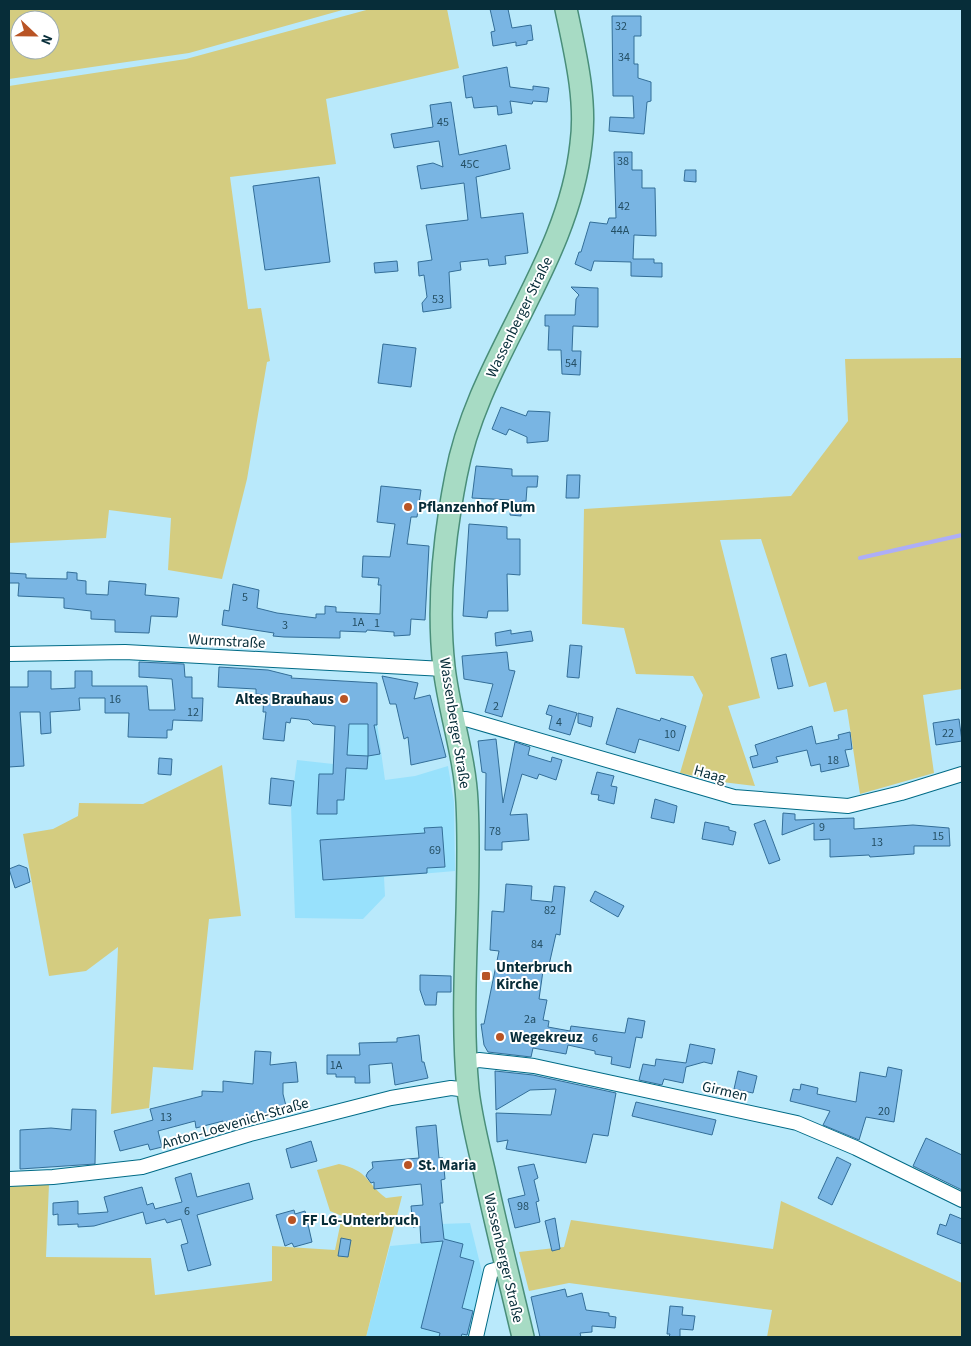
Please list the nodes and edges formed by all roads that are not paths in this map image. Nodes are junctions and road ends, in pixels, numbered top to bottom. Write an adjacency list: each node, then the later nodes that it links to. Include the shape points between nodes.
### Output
1 (566, 9): 3 (main road, Wassenberger Straße, via 579,79 582,144 574,186 555,241 481,394 460,458 444,575)
2 (9, 654): 3 (street, Wurmstraße, via 125,652)
3 (444, 669): 4 (main road, Wassenberger Straße)
4 (454, 719): 5 (street, Haag, via 466,719 734,798 848,806); 6 (main road, Wassenberger Straße, via 467,803)
5 (962, 774)
6 (466, 1063): 7 (main road, Wassenberger Straße); 9 (street, Girmen, via 479,1060 534,1066 796,1123 856,1148)
7 (468, 1090): 8 (street, Anton-Loevenich-Straße, via 451,1088 391,1098 250,1134 142,1167); 10 (main road, Wassenberger Straße)
8 (9, 1179)
9 (962, 1200)
10 (506, 1267): 11 (street, via 491,1271); 12 (main road, Wassenberger Straße)
11 (476, 1337)
12 (523, 1337)

